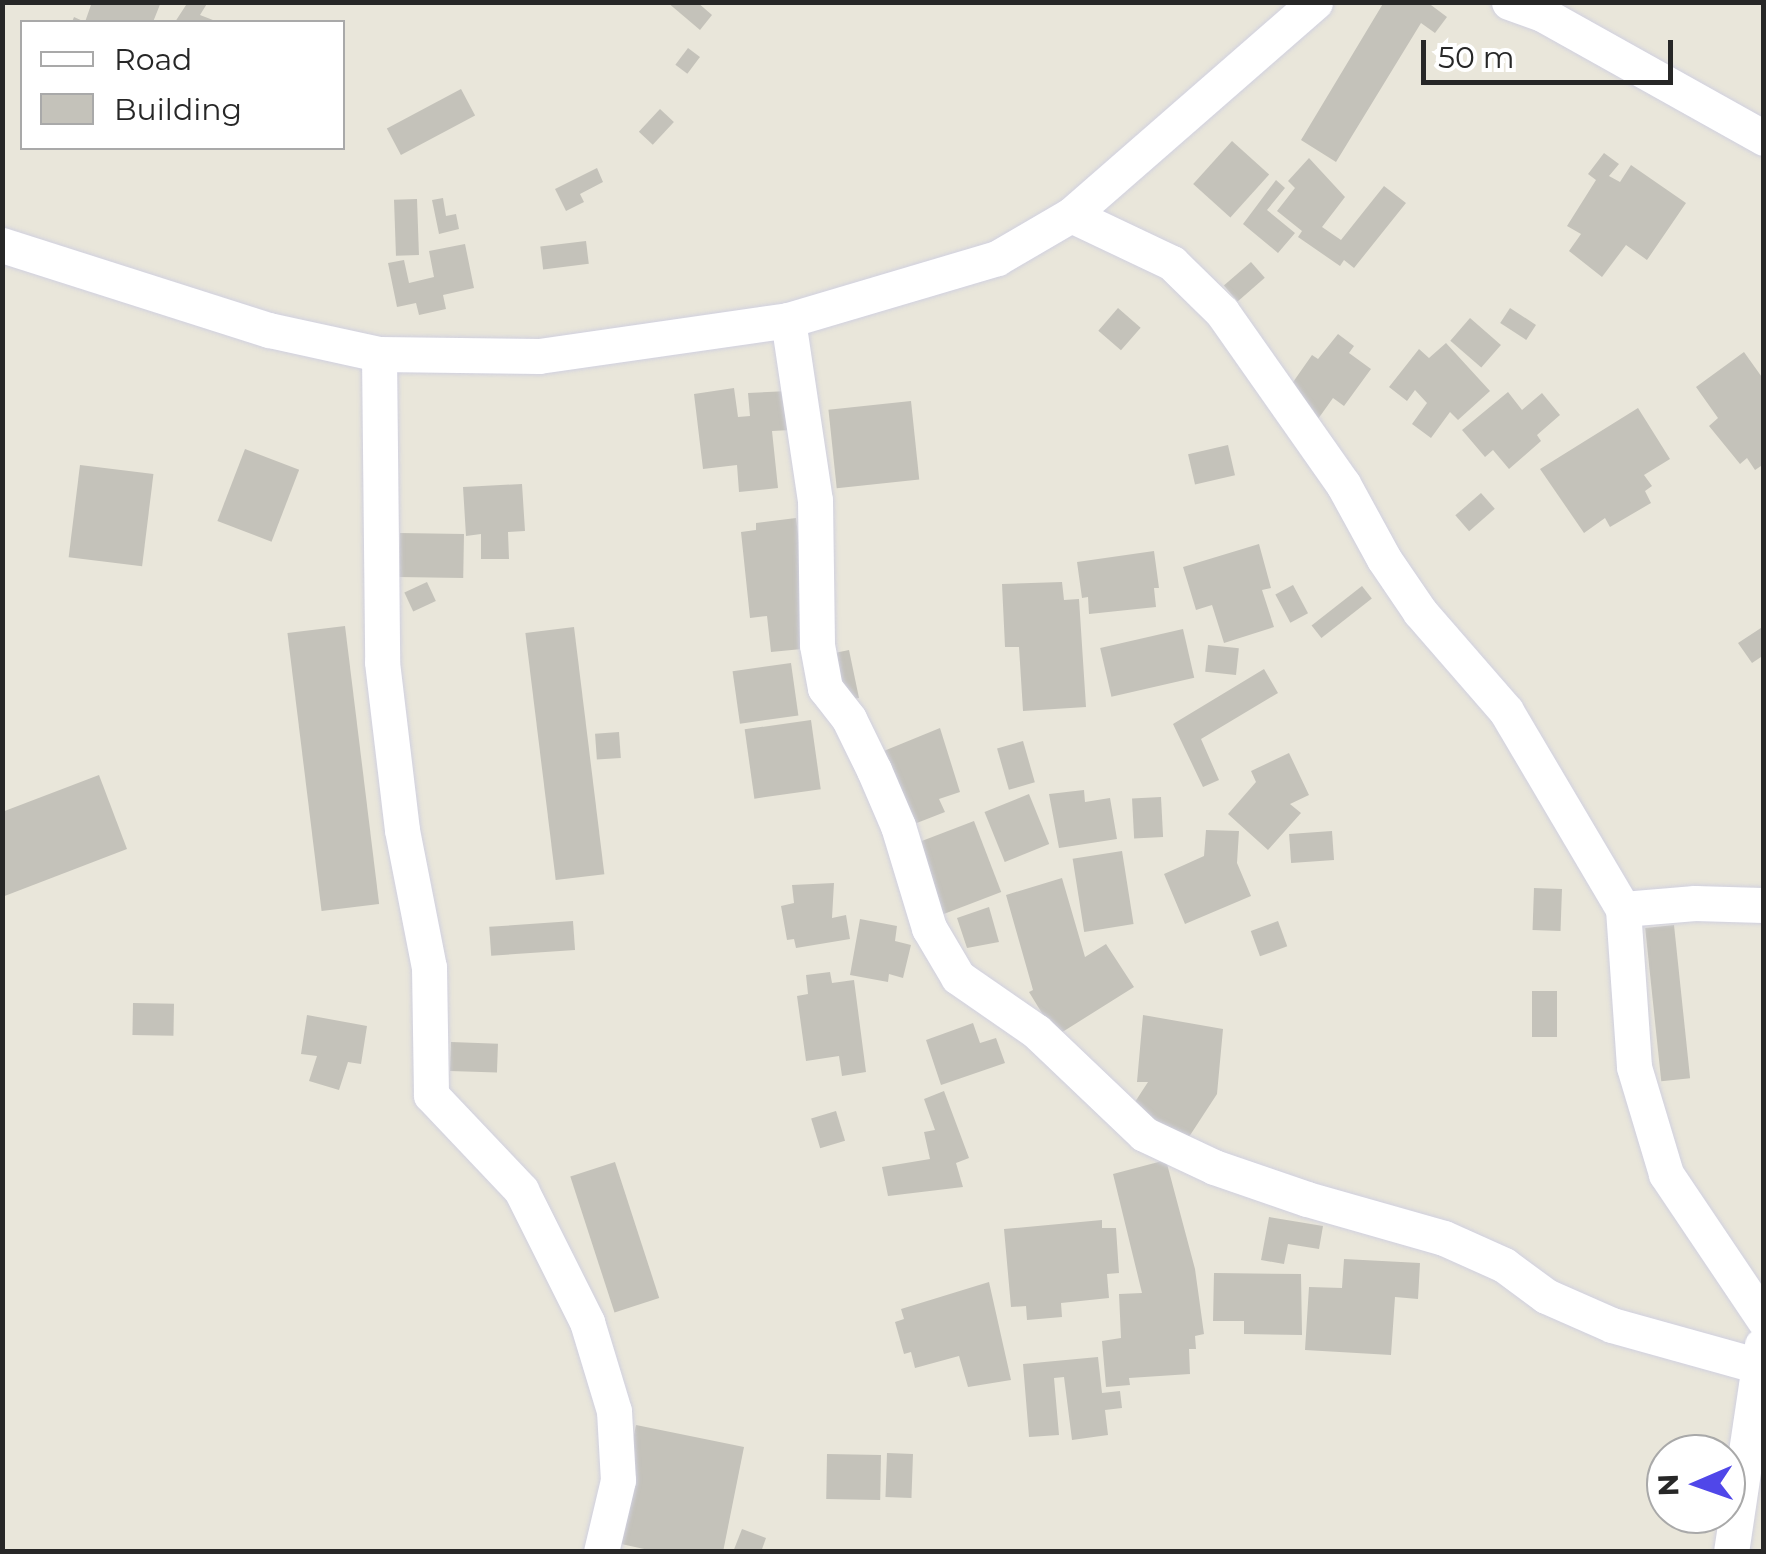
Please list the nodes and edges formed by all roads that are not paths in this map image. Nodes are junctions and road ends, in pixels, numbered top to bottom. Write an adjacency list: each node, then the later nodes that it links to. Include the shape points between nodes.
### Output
1 (1315, 2): 4 (street)
2 (1509, 2): 3 (street)
3 (1764, 138)
4 (1071, 215): 6 (street, via 997,258); 9 (street, via 1172,263 1222,312 1343,484 1420,612 1506,711)
5 (2, 245): 7 (street, via 269,330)
6 (788, 320): 7 (street, via 539,356); 11 (street, via 815,500 817,644 825,688 849,718 874,770 929,928 958,977 1036,1031 1144,1134 1307,1199 1444,1238 1612,1325)
7 (379, 354): 12 (street, via 382,662 402,830 430,967 431,1095 521,1190 587,1322 616,1428 618,1480)
8 (1764, 905): 9 (street)
9 (1623, 909): 10 (street, via 1634,1066 1651,1134 1666,1174)
10 (1763, 1320): 11 (street)
11 (1762, 1367): 13 (street)
12 (601, 1552)
13 (1731, 1552)

